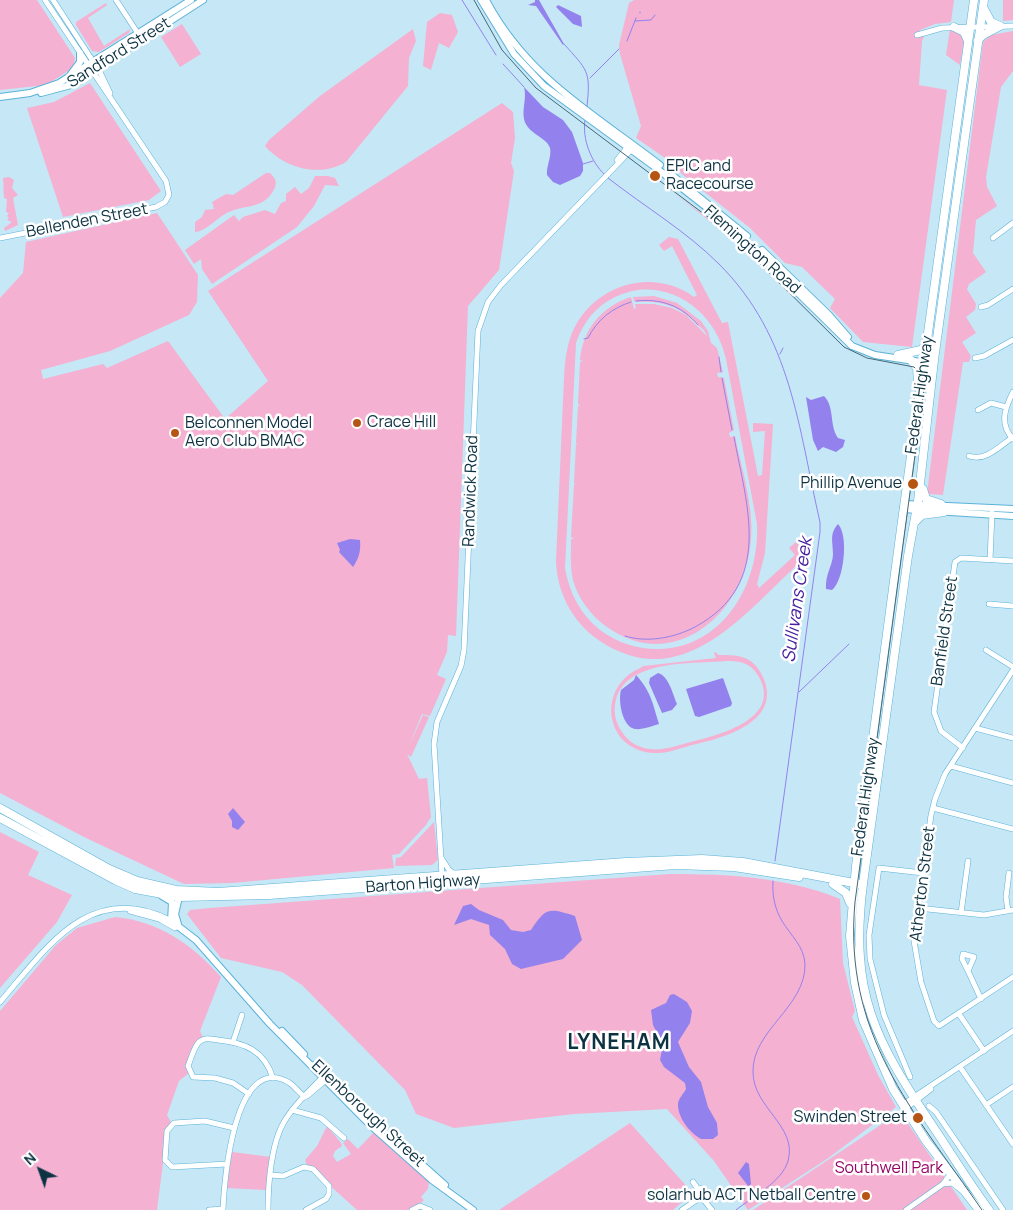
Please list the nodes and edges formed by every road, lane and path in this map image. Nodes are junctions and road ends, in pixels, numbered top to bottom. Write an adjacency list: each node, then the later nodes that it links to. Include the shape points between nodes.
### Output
1 (45, 0): 22 (street)
2 (53, 0): 23 (street)
3 (116, 0): 19 (street)
4 (177, 0): 11 (street)
5 (192, 0): 11 (main road, Sandford Street)
6 (202, 0): 11 (main road, Sandford Street)
7 (480, 0): 27 (main road, Flemington Road, via 522,64 544,86)
8 (486, 0): 27 (main road, Flemington Road, via 526,60)
9 (974, 0): 12 (highway, Federal Highway)
10 (983, 3): 13 (highway, via 988,19); 17 (highway, Federal Highway)
11 (184, 9): 19 (main road, Sandford Street)
12 (972, 17): 15 (highway); 16 (highway, Federal Highway)
13 (1000, 26): 14 (street); 17 (street); 20 (highway)
14 (1013, 26)
15 (954, 27): 16 (street); 18 (street, via 937,28); 21 (highway, via 964,32)
16 (970, 27): 17 (street); 21 (highway, Federal Highway)
17 (980, 27): 20 (highway, Federal Highway)
18 (917, 35)
19 (140, 37): 23 (main road, Sandford Street)
20 (978, 40): 41 (highway, Federal Highway)
21 (968, 42): 36 (highway, Federal Highway)
22 (80, 53): 23 (street); 24 (main road, via 80,62)
23 (93, 67): 24 (main road, Sandford Street); 25 (main road, Sandford Street, via 64,87); 31 (street, Bellenden Street, via 166,181 169,195 166,202 156,207)
24 (65, 80): 25 (main road, Sandford Street)
25 (30, 93): 26 (main road, Sandford Street)
26 (0, 97)
27 (581, 110): 28 (main road, Flemington Road)
28 (631, 147): 29 (main road, Flemington Road); 73 (street, Randwick Road, via 490,298 478,331 464,650 461,666 437,722 434,744)
29 (700, 200): 37 (main road, Flemington Road, via 736,225 854,342 877,353); 39 (main road, Flemington Road, via 755,249 852,346 875,355)
30 (1013, 223): 32 (street)
31 (0, 238)
32 (993, 238)
33 (1013, 289): 34 (street)
34 (981, 307)
35 (1013, 340): 38 (street)
36 (927, 344): 37 (highway, via 921,350); 40 (highway, Federal Highway)
37 (898, 356): 40 (main road, Flemington Road)
38 (975, 358)
39 (911, 360): 40 (main road, Flemington Road); 45 (highway, via 918,376 915,406)
40 (925, 361): 41 (main road, Flemington Road); 45 (highway, Federal Highway)
41 (934, 362): 48 (highway, Federal Highway)
42 (1013, 392): 43 (street)
43 (1006, 406): 44 (street, via 991,403); 46 (street, via 1005,427)
44 (978, 410)
45 (918, 416): 49 (highway, Federal Highway)
46 (1013, 438): 47 (street, via 982,458)
47 (968, 456)
48 (924, 461): 50 (highway, Federal Highway); 51 (highway, via 923,496)
49 (904, 506): 50 (main road); 75 (highway, Federal Highway)
50 (917, 507): 51 (main road); 55 (highway, Federal Highway)
51 (943, 508): 53 (main road); 55 (highway, via 922,515)
52 (1013, 509): 53 (main road)
53 (992, 511): 54 (main road); 56 (street)
54 (1013, 516)
55 (915, 522): 83 (highway, Federal Highway)
56 (990, 560): 57 (street, Banfield Street); 64 (street, Banfield Street, via 961,558 954,565 934,712 941,731)
57 (1013, 561)
58 (989, 604): 59 (street)
59 (1013, 606)
60 (986, 650): 61 (street)
61 (1013, 669): 62 (street, Atherton Street)
62 (975, 728): 63 (street); 64 (street, Atherton Street)
63 (1013, 738)
64 (962, 748): 65 (street, Atherton Street)
65 (950, 766): 66 (street); 68 (street, Atherton Street)
66 (1013, 783)
67 (0, 808): 71 (highway, Barton Highway)
68 (933, 808): 70 (street); 77 (street, Atherton Street)
69 (0, 818): 71 (highway, Barton Highway)
70 (1013, 829)
71 (69, 851): 72 (highway, Barton Highway)
72 (80, 857): 84 (highway, Barton Highway, via 130,878); 85 (highway, Barton Highway, via 136,889)
73 (442, 859): 78 (street, via 449,870); 79 (street, via 436,871); 80 (street, Randwick Road)
74 (968, 861): 92 (street)
75 (856, 866): 81 (highway, via 849,875); 82 (highway, Federal Highway)
76 (1009, 872): 91 (street, via 1006,896)
77 (923, 873): 88 (street, Atherton Street); 102 (street, via 879,868 869,935)
78 (459, 875): 80 (highway, Barton Highway); 81 (highway, Barton Highway, via 702,859 743,862)
79 (424, 877): 80 (highway, Barton Highway); 84 (highway, Barton Highway, via 218,892)
80 (444, 879): 81 (highway, Barton Highway, via 676,865 734,867); 87 (highway, Barton Highway, via 269,895)
81 (833, 881): 82 (highway, Barton Highway); 90 (highway, via 848,896)
82 (854, 885): 83 (highway, Barton Highway); 90 (highway, Federal Highway)
83 (863, 887): 103 (highway, Federal Highway, via 859,948 862,982)
84 (170, 889): 86 (highway)
85 (156, 894): 86 (highway, Barton Highway); 89 (main road, via 171,900)
86 (179, 897): 87 (highway, Barton Highway); 89 (main road)
87 (194, 898): 89 (main road, via 181,903)
88 (918, 908): 92 (street); 100 (street, Atherton Street, via 914,941 921,982 932,1015 939,1026)
89 (175, 910): 93 (street); 94 (main road); 95 (main road)
90 (851, 910): 117 (highway, Federal Highway, via 852,964 863,1020)
91 (1011, 911): 92 (street, via 984,915)
92 (961, 912)
93 (156, 916): 94 (street, Ellenborough Street); 95 (street, Ellenborough Street); 99 (street, Ellenborough Street, via 137,909 100,912 81,919 64,930)
94 (170, 920): 95 (main road)
95 (177, 926): 110 (main road, Ellenborough Street, via 210,956)
96 (968, 971): 98 (street)
97 (1013, 976): 98 (street, Atherton Street)
98 (981, 999): 100 (street, Atherton Street)
99 (0, 1002)
100 (959, 1014): 106 (street)
101 (242, 1015): 105 (street)
102 (884, 1016): 103 (street); 108 (street)
103 (871, 1019): 114 (highway, Federal Highway, via 888,1058)
104 (1013, 1031): 106 (street)
105 (233, 1042): 109 (street, via 254,1049 264,1057); 112 (street, via 205,1038 188,1066 189,1073 196,1078 215,1078 233,1083)
106 (984, 1051): 107 (street)
107 (960, 1067): 114 (street); 115 (street)
108 (910, 1077)
109 (273, 1078): 112 (street, via 262,1081); 113 (street, via 288,1082)
110 (325, 1078): 113 (street); 138 (main road, Ellenborough Street)
111 (1013, 1087): 115 (street)
112 (249, 1094): 119 (street)
113 (304, 1098): 118 (street)
114 (914, 1100): 117 (street); 126 (highway, Federal Highway)
115 (986, 1105): 121 (street)
116 (929, 1106): 124 (street)
117 (904, 1107): 123 (highway, Federal Highway)
118 (292, 1110): 120 (street, via 321,1118); 125 (street, via 275,1141)
119 (234, 1128): 122 (street); 122 (street, via 205,1121 174,1123 167,1131 165,1160 172,1167)
120 (344, 1138)
121 (1013, 1144)
122 (228, 1164): 133 (street)
123 (950, 1169): 128 (street, via 950,1176); 141 (highway, Federal Highway)
124 (978, 1174): 126 (street); 143 (street)
125 (271, 1175): 134 (street); 135 (street, via 284,1176 304,1167 313,1169 330,1190 326,1199)
126 (968, 1181): 142 (highway, Federal Highway)
127 (693, 1182): 129 (street)
128 (944, 1184): 140 (street); 141 (street, via 955,1185)
129 (698, 1189): 130 (street); 130 (street, via 705,1190)
130 (700, 1197): 131 (street); 139 (street)
131 (711, 1209)
132 (209, 1210): 133 (street)
133 (223, 1210)
134 (268, 1210)
135 (306, 1210)
136 (412, 1210): 137 (street, via 421,1206)
137 (430, 1210)
138 (474, 1210)
139 (682, 1210)
140 (906, 1210)
141 (977, 1210)
142 (988, 1210)
143 (1003, 1210)

